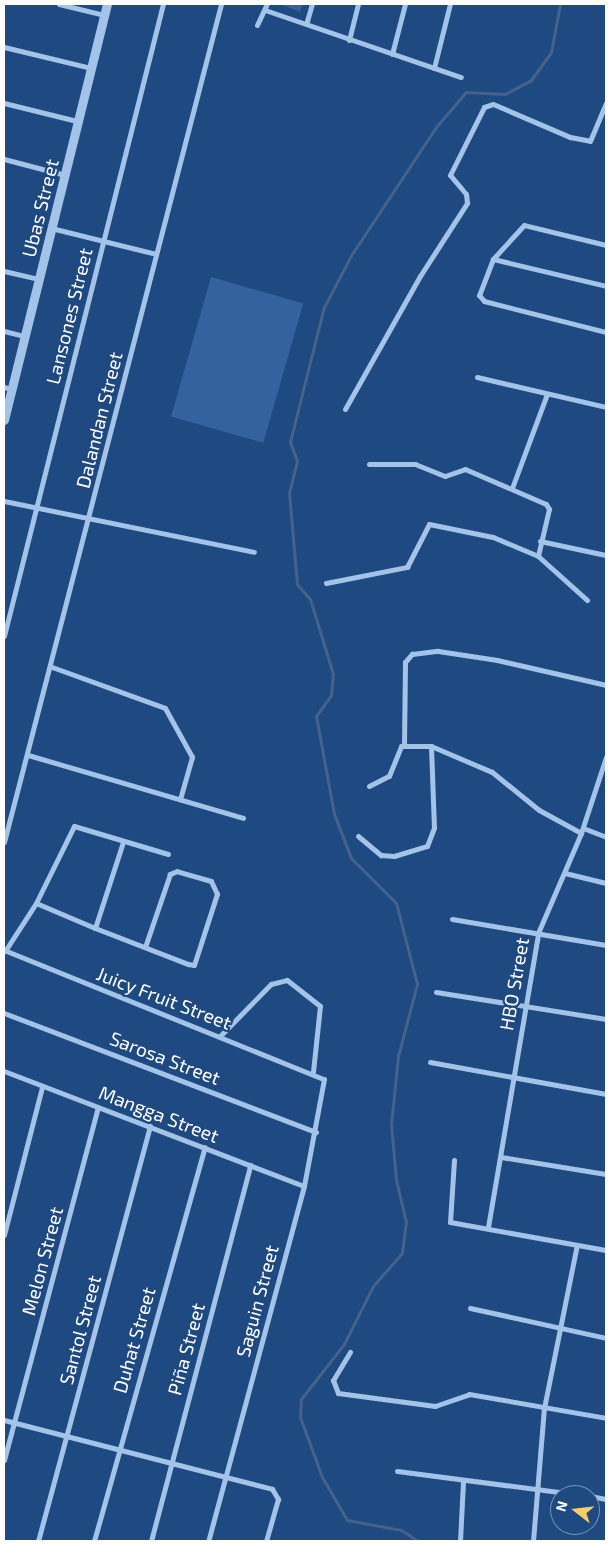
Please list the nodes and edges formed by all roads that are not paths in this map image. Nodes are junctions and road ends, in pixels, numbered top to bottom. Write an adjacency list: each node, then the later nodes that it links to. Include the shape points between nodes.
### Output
1 (59, 4): 10 (street)
2 (107, 4): 10 (street, Ubas Street)
3 (163, 4): 26 (street, Lansones Street)
4 (221, 4): 28 (street, Dalandan Street)
5 (312, 4): 11 (street)
6 (358, 4): 13 (street)
7 (406, 4): 15 (street)
8 (450, 4): 17 (street)
9 (266, 7): 11 (street); 12 (street)
10 (104, 15): 16 (street, Ubas Street)
11 (307, 22): 13 (street)
12 (257, 25)
13 (349, 40): 15 (street)
14 (4, 47): 16 (street)
15 (392, 54): 17 (street)
16 (91, 68): 22 (street, Ubas Street)
17 (434, 68): 18 (street)
18 (461, 77)
19 (4, 103): 22 (street)
20 (606, 103): 21 (street)
21 (605, 112): 40 (street, via 590,141 570,137 494,104 484,107 450,175 466,194 467,203 415,284)
22 (77, 121): 24 (street, Ubas Street)
23 (4, 159): 24 (street)
24 (64, 174): 25 (street, Ubas Street)
25 (51, 228): 26 (street); 31 (street, Ubas Street)
26 (103, 242): 28 (street); 45 (street, Lansones Street)
27 (606, 245): 29 (street, via 527,225)
28 (156, 254): 46 (street, Dalandan Street)
29 (493, 259): 32 (street); 34 (street, via 482,278 479,295 484,301)
30 (4, 271): 31 (street)
31 (39, 279): 35 (street, Ubas Street)
32 (606, 286)
33 (4, 331): 35 (street)
34 (606, 332)
35 (24, 336): 37 (street, Ubas Street)
36 (477, 377): 38 (street)
37 (8, 388): 41 (street, Ubas Street)
38 (548, 394): 39 (street); 43 (street)
39 (606, 407)
40 (345, 409)
41 (4, 420)
42 (369, 464): 43 (street, via 415,464 445,476 462,468)
43 (512, 488): 47 (street, via 548,506)
44 (4, 500): 45 (street)
45 (36, 510): 46 (street); 53 (street, Lansones Street)
46 (90, 520): 48 (street); 54 (street, Dalandan Street)
47 (540, 541): 49 (street); 50 (street)
48 (254, 552)
49 (606, 555)
50 (538, 556): 51 (street, via 493,537 429,524 407,567); 52 (street)
51 (326, 583)
52 (587, 600)
53 (4, 636)
54 (52, 666): 58 (street, Dalandan Street); 62 (street, via 164,708 192,757)
55 (606, 685): 56 (street, via 438,651 409,655 405,662)
56 (404, 745): 57 (street); 61 (street, via 389,776)
57 (431, 746): 64 (street, via 492,772 520,791 539,810); 65 (street, via 434,828 428,846 394,856 381,855)
58 (28, 755): 62 (street); 67 (street, Dalandan Street)
59 (606, 757): 60 (street, HBO Street)
60 (603, 776): 64 (street, HBO Street)
61 (369, 786)
62 (180, 799): 63 (street)
63 (243, 818)
64 (582, 830): 66 (street); 70 (street, HBO Street)
65 (358, 836)
66 (606, 837)
67 (4, 842)
68 (123, 842): 69 (street); 72 (street, via 74,826); 74 (street)
69 (168, 854)
70 (565, 873): 71 (street); 75 (street, HBO Street)
71 (606, 884)
72 (36, 903): 74 (street); 78 (street)
73 (452, 920): 75 (street)
74 (95, 928): 77 (street)
75 (538, 933): 76 (street); 80 (street, HBO Street)
76 (606, 945)
77 (145, 947): 77 (street, via 170,874 177,871 211,881 217,894 197,963 188,964)
78 (4, 950): 83 (street, Juicy Fruit Street)
79 (436, 992): 80 (street)
80 (526, 1007): 82 (street); 87 (street, HBO Street)
81 (4, 1012): 92 (street, Sarosa Street)
82 (606, 1019)
83 (220, 1036): 86 (street, Juicy Fruit Street); 86 (street, via 271,984 287,980 320,1006)
84 (430, 1062): 87 (street)
85 (4, 1070): 88 (street, Mangga Street)
86 (313, 1072): 92 (street, Saguin Street, via 325,1086)
87 (512, 1077): 89 (street); 94 (street, HBO Street)
88 (42, 1087): 90 (street, Mangga Street); 100 (street)
89 (606, 1094)
90 (98, 1107): 91 (street, Mangga Street); 110 (street, Melon Street)
91 (150, 1126): 93 (street, Mangga Street); 111 (street, Santol Street)
92 (316, 1132): 98 (street, Saguin Street)
93 (205, 1147): 96 (street, Mangga Street); 112 (street, Duhat Street)
94 (500, 1157): 97 (street); 99 (street, HBO Street)
95 (454, 1160): 99 (street, via 449,1220)
96 (250, 1165): 98 (street, Mangga Street); 114 (street, Piña Street)
97 (606, 1174)
98 (304, 1186): 116 (street, Saguin Street)
99 (488, 1227): 101 (street)
100 (4, 1235)
101 (577, 1245): 102 (street); 104 (street)
102 (606, 1250)
103 (470, 1308): 104 (street)
104 (557, 1330): 105 (street); 107 (street)
105 (606, 1338)
106 (350, 1352): 107 (street, via 337,1369 333,1388 338,1393 442,1406 457,1395 469,1394)
107 (544, 1408): 108 (street); 118 (street)
108 (606, 1418)
109 (4, 1420): 110 (street)
110 (14, 1422): 111 (street); 113 (street, Melon Street)
111 (66, 1436): 112 (street); 120 (street, Santol Street)
112 (119, 1450): 114 (street); 121 (street, Duhat Street)
113 (4, 1460)
114 (172, 1465): 116 (street); 122 (street, Piña Street)
115 (397, 1470): 117 (street)
116 (225, 1478): 123 (street, Saguin Street); 124 (street, via 278,1493)
117 (463, 1481): 118 (street); 125 (street)
118 (537, 1488): 119 (street); 126 (street)
119 (550, 1490)
120 (38, 1541)
121 (94, 1541)
122 (151, 1541)
123 (208, 1541)
124 (266, 1541)
125 (460, 1541)
126 (532, 1541)

